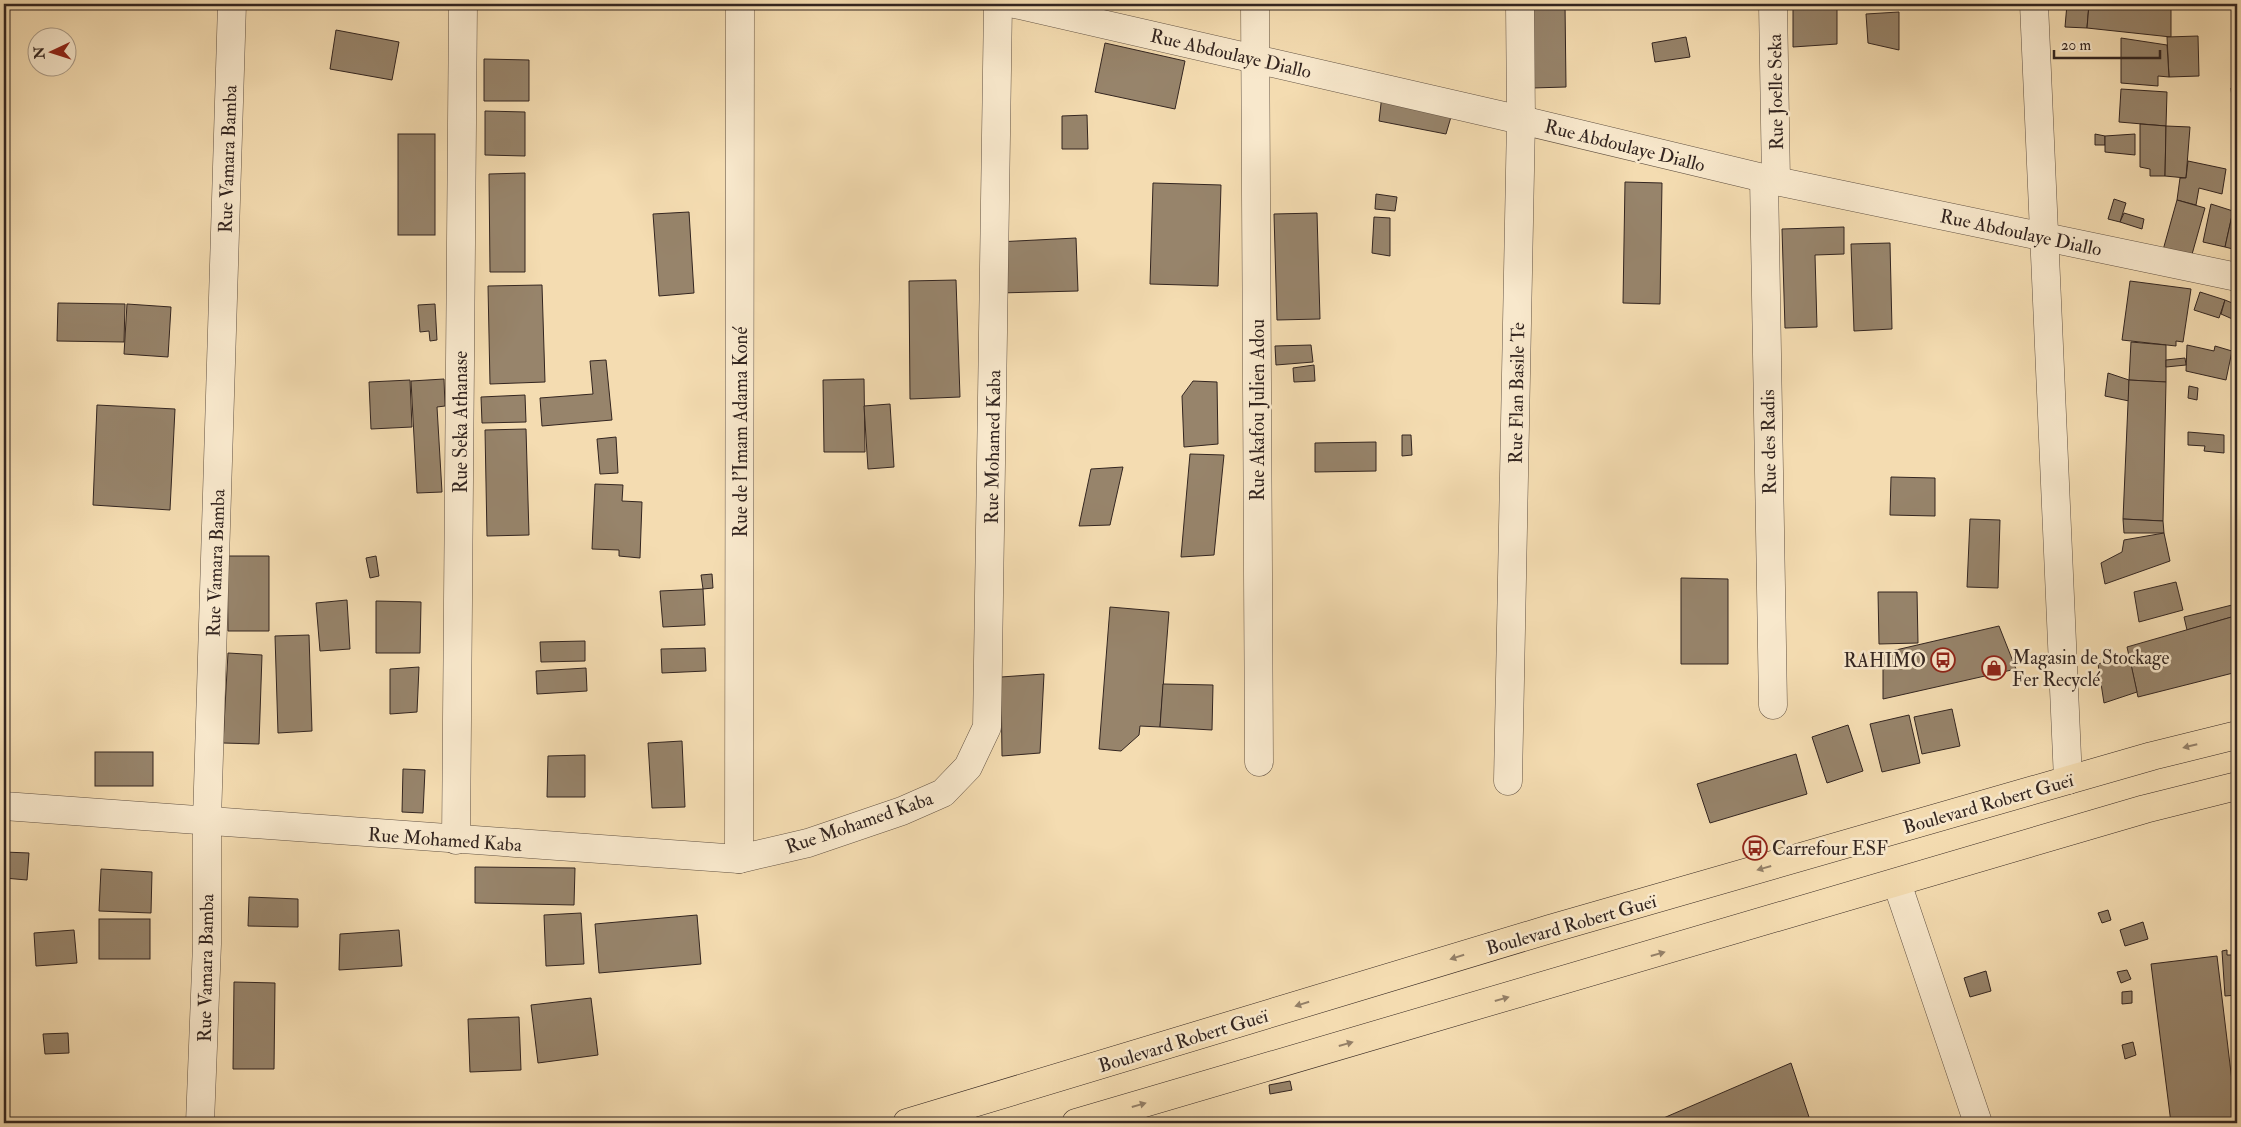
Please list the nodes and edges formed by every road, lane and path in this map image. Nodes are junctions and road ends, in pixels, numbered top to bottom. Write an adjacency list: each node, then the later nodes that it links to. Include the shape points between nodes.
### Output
1 (232, 4): 22 (street, Rue Vamara Bamba)
2 (740, 4): 24 (street, Rue de l'Imam Adama Koné)
3 (998, 4): 24 (street, Rue Mohamed Kaba, via 987,727 968,767 943,793 902,811 808,843)
4 (1015, 4): 10 (street, Rue Abdoulaye Diallo)
5 (1255, 4): 10 (street, Rue Akafou Julien Adou)
6 (1520, 4): 11 (street, Rue Flan Basile Te)
7 (1773, 4): 12 (street, Rue Joelle Seka)
8 (2034, 4): 13 (street)
9 (458, 5): 23 (street, Rue Seka Athanase)
10 (1254, 58): 11 (street, Rue Abdoulaye Diallo); 17 (street, Rue Akafou Julien Adou)
11 (1521, 120): 12 (street, Rue Abdoulaye Diallo); 19 (street, Rue Flan Basile Te)
12 (1770, 179): 13 (street, Rue Abdoulaye Diallo); 15 (street, Rue des Radis)
13 (2042, 237): 14 (street, Rue Abdoulaye Diallo); 18 (street)
14 (2237, 277)
15 (1773, 705)
16 (2237, 735): 18 (main road, Boulevard Robert Gueï, one-way to 18)
17 (1259, 762)
18 (2068, 780): 27 (main road, Boulevard Robert Gueï, one-way to 27, via 1550,929)
19 (1508, 782)
20 (2237, 786): 25 (main road, via 2145,809)
21 (4, 806): 22 (street, Rue Mohamed Kaba)
22 (207, 820): 23 (street, Rue Mohamed Kaba); 26 (street, Rue Vamara Bamba, via 207,944)
23 (456, 840): 24 (street, Rue Mohamed Kaba)
24 (739, 859)
25 (1897, 883): 28 (main road, one-way to 25); 29 (street)
26 (200, 1123)
27 (907, 1123)
28 (1076, 1123)
29 (1978, 1123)

